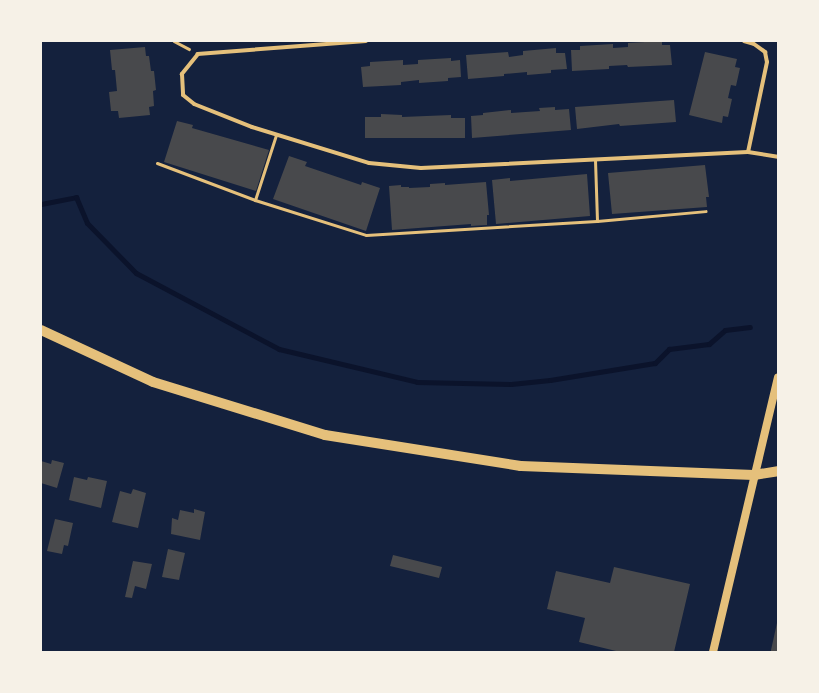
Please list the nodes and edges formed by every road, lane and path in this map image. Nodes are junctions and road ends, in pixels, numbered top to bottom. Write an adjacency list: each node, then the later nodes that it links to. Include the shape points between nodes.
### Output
1 (174, 41): 4 (path)
2 (366, 41): 4 (street)
3 (744, 41): 6 (street, via 765,52 767,62)
4 (198, 54): 5 (street, via 182,74 183,95 194,104)
5 (276, 135): 8 (street, via 369,163 421,168); 10 (lane)
6 (748, 152): 7 (street); 8 (street)
7 (778, 157)
8 (595, 160): 12 (lane)
9 (157, 163): 10 (lane)
10 (256, 200): 12 (lane, via 366,235)
11 (706, 211): 12 (lane)
12 (597, 221)
13 (41, 330): 16 (main road, via 153,382 325,435 520,466)
14 (778, 378): 16 (main road)
15 (778, 471): 16 (main road)
16 (754, 475): 17 (main road)
17 (713, 652)

